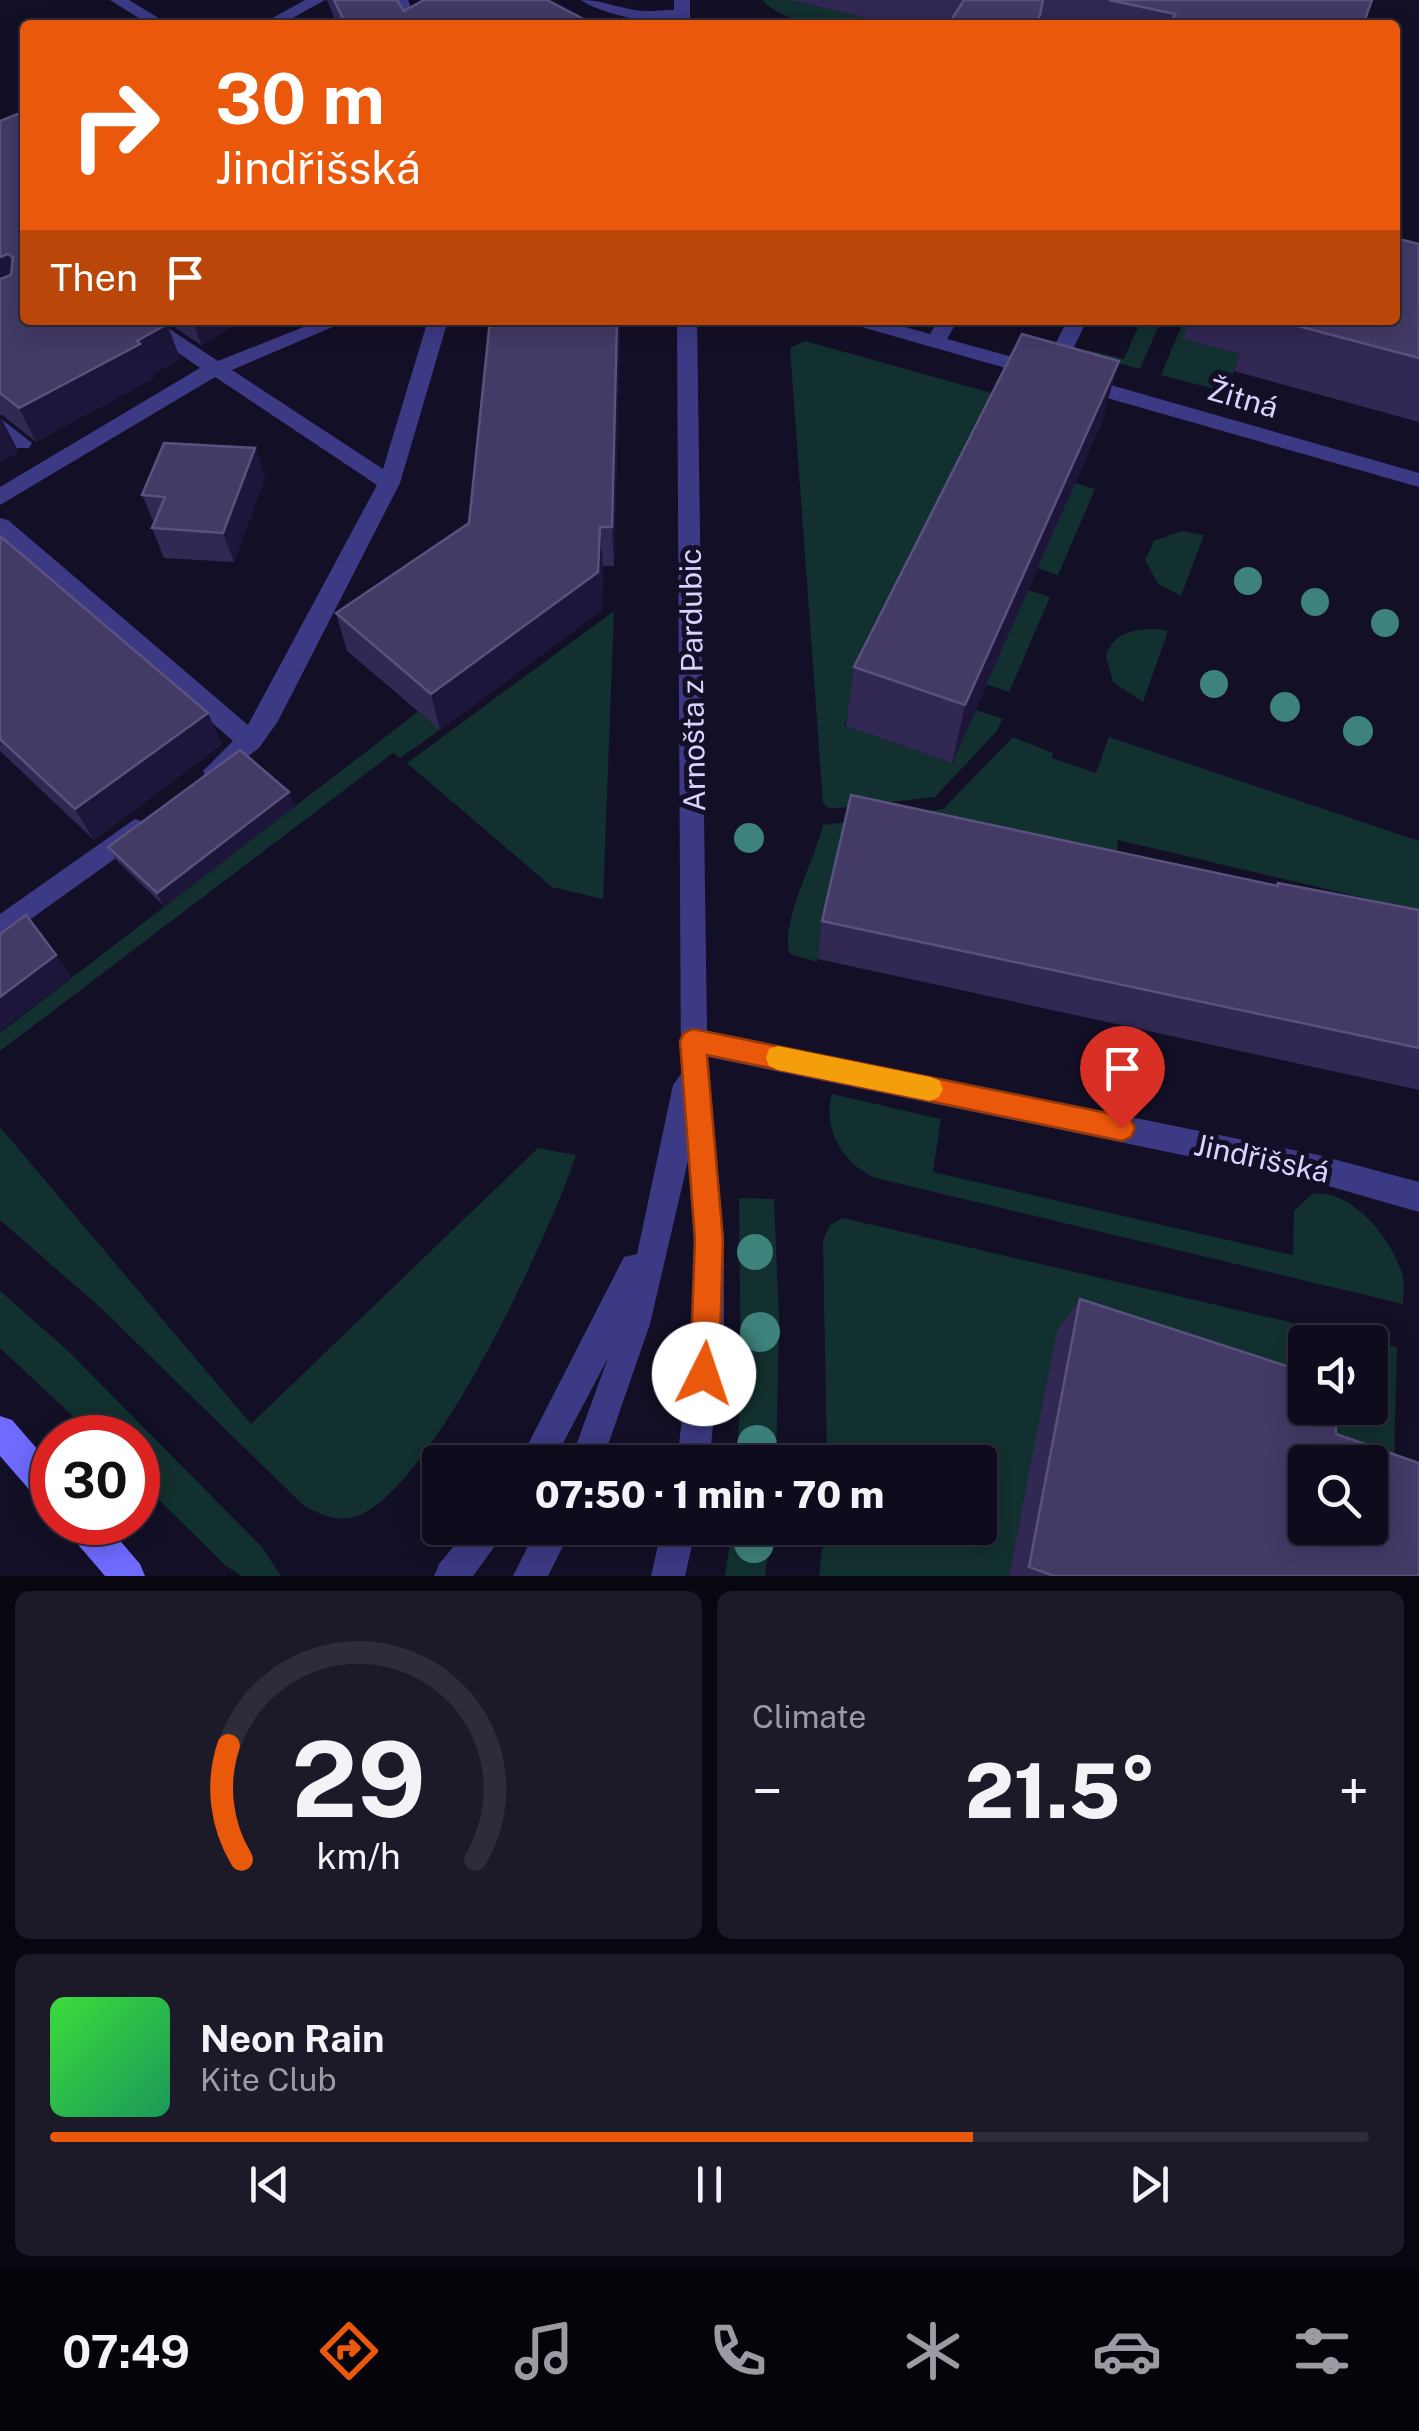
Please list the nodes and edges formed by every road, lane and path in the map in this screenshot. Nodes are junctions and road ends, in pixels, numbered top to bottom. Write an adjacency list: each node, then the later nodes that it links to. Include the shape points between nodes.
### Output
1 (118, 0): 5 (street)
2 (317, 0): 6 (street)
3 (589, 0): 4 (street, via 639,16)
4 (682, 13)
5 (153, 20)
6 (278, 20)
7 (149, 325): 15 (street)
8 (326, 325): 15 (street)
9 (436, 325): 20 (street)
10 (687, 325): 27 (street, Arnošta z Pardubic)
11 (876, 325): 14 (street, Žitná)
12 (945, 325): 14 (street)
13 (1075, 325): 16 (street)
14 (935, 342): 16 (street, Žitná)
15 (213, 368): 20 (street); 21 (street)
16 (1050, 375): 19 (street, Žitná)
17 (0, 426): 18 (street)
18 (22, 443)
19 (1419, 480)
20 (389, 483): 23 (street)
21 (0, 497)
22 (0, 526): 23 (street)
23 (250, 741): 24 (street)
24 (193, 787)
25 (148, 820): 26 (street)
26 (4, 919)
27 (693, 1041): 28 (street, Arnošta z Pardubic); 29 (street, Jindřišská, via 1298,1165); 33 (street, Arnošta z Pardubic, via 709,1240)
28 (682, 1115): 31 (street, Arnošta z Pardubic, via 632,1276); 32 (street, Arnošta z Pardubic, via 624,1358)
29 (1419, 1198)
30 (0, 1432): 34 (street)
31 (545, 1445)
32 (592, 1445)
33 (696, 1445)
34 (30, 1465)
35 (101, 1545): 39 (street)
36 (477, 1545): 40 (street)
37 (547, 1545): 41 (street)
38 (676, 1545): 42 (street)
39 (128, 1576)
40 (451, 1576)
41 (530, 1576)
42 (669, 1576)

